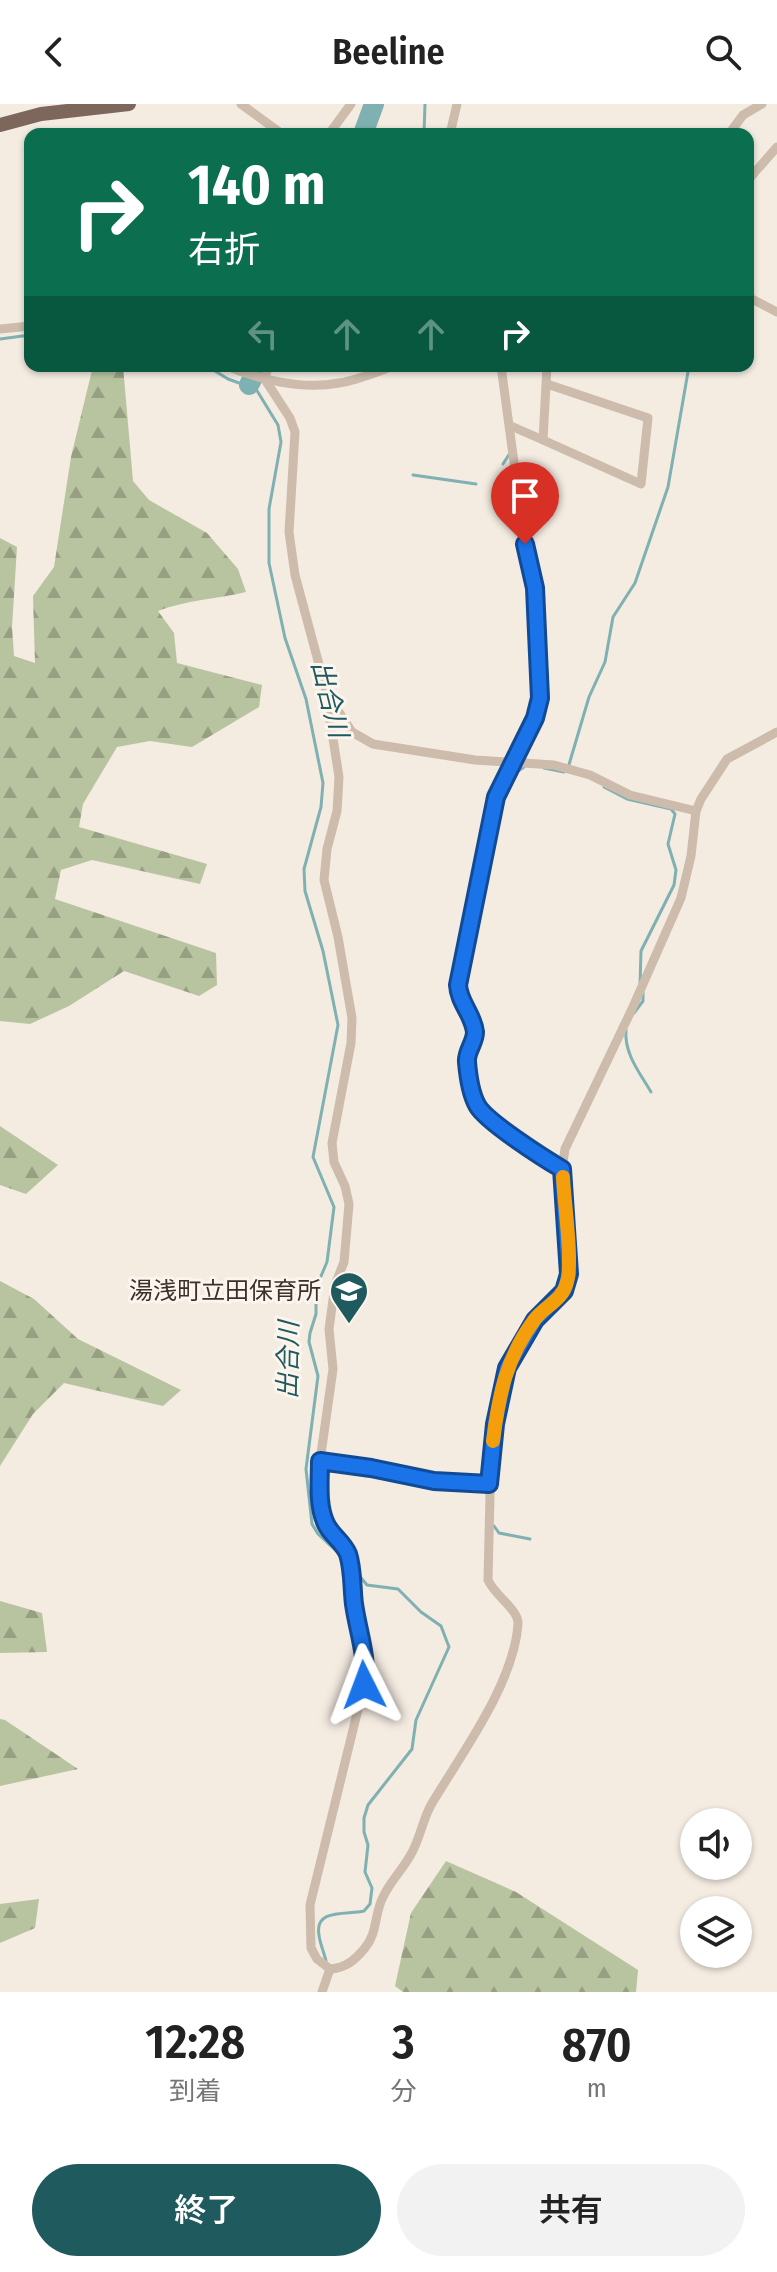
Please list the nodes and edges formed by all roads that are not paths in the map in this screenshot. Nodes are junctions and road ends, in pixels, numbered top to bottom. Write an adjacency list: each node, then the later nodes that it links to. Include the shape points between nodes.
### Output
1 (129, 104): 6 (main road, via 41,114)
2 (241, 104): 7 (street)
3 (351, 104): 8 (street)
4 (457, 104): 9 (street)
5 (762, 104): 10 (street)
6 (0, 125)
7 (274, 128)
8 (333, 128)
9 (451, 128)
10 (733, 128)
11 (777, 147): 12 (street)
12 (754, 173)
13 (754, 300): 14 (street)
14 (777, 312)
15 (24, 327): 16 (street)
16 (0, 329)
17 (246, 372): 22 (street)
18 (266, 372): 22 (street)
19 (376, 372): 22 (street, via 324,385)
20 (502, 372): 24 (street)
21 (547, 372): 23 (street)
22 (264, 378): 26 (street, via 295,432 292,557)
23 (547, 384): 25 (street); 25 (street, via 648,418 641,484)
24 (511, 426): 25 (street); 28 (street, via 535,588 540,677 535,718)
25 (543, 440)
26 (325, 687): 28 (street, via 341,719 363,740); 31 (street, via 339,790 324,880 352,1018 332,1143 349,1204 344,1262 329,1329 333,1369)
27 (777, 732): 29 (street, via 727,759)
28 (513, 762): 29 (street, via 577,771 630,795); 30 (street, via 496,797 458,995 474,1029 467,1062 477,1105)
29 (696, 811): 30 (street, via 681,898 565,1149)
30 (562, 1169): 32 (street, via 567,1283 535,1320 507,1368)
31 (320, 1461): 32 (street, via 434,1481); 33 (street, via 323,1517 349,1558 366,1663 310,1905 311,1948)
32 (489, 1484): 33 (street, via 488,1580 517,1615 515,1644 487,1710 430,1806 410,1856 383,1896 372,1937 346,1966)
33 (330, 1969): 34 (street)
34 (322, 1992)

